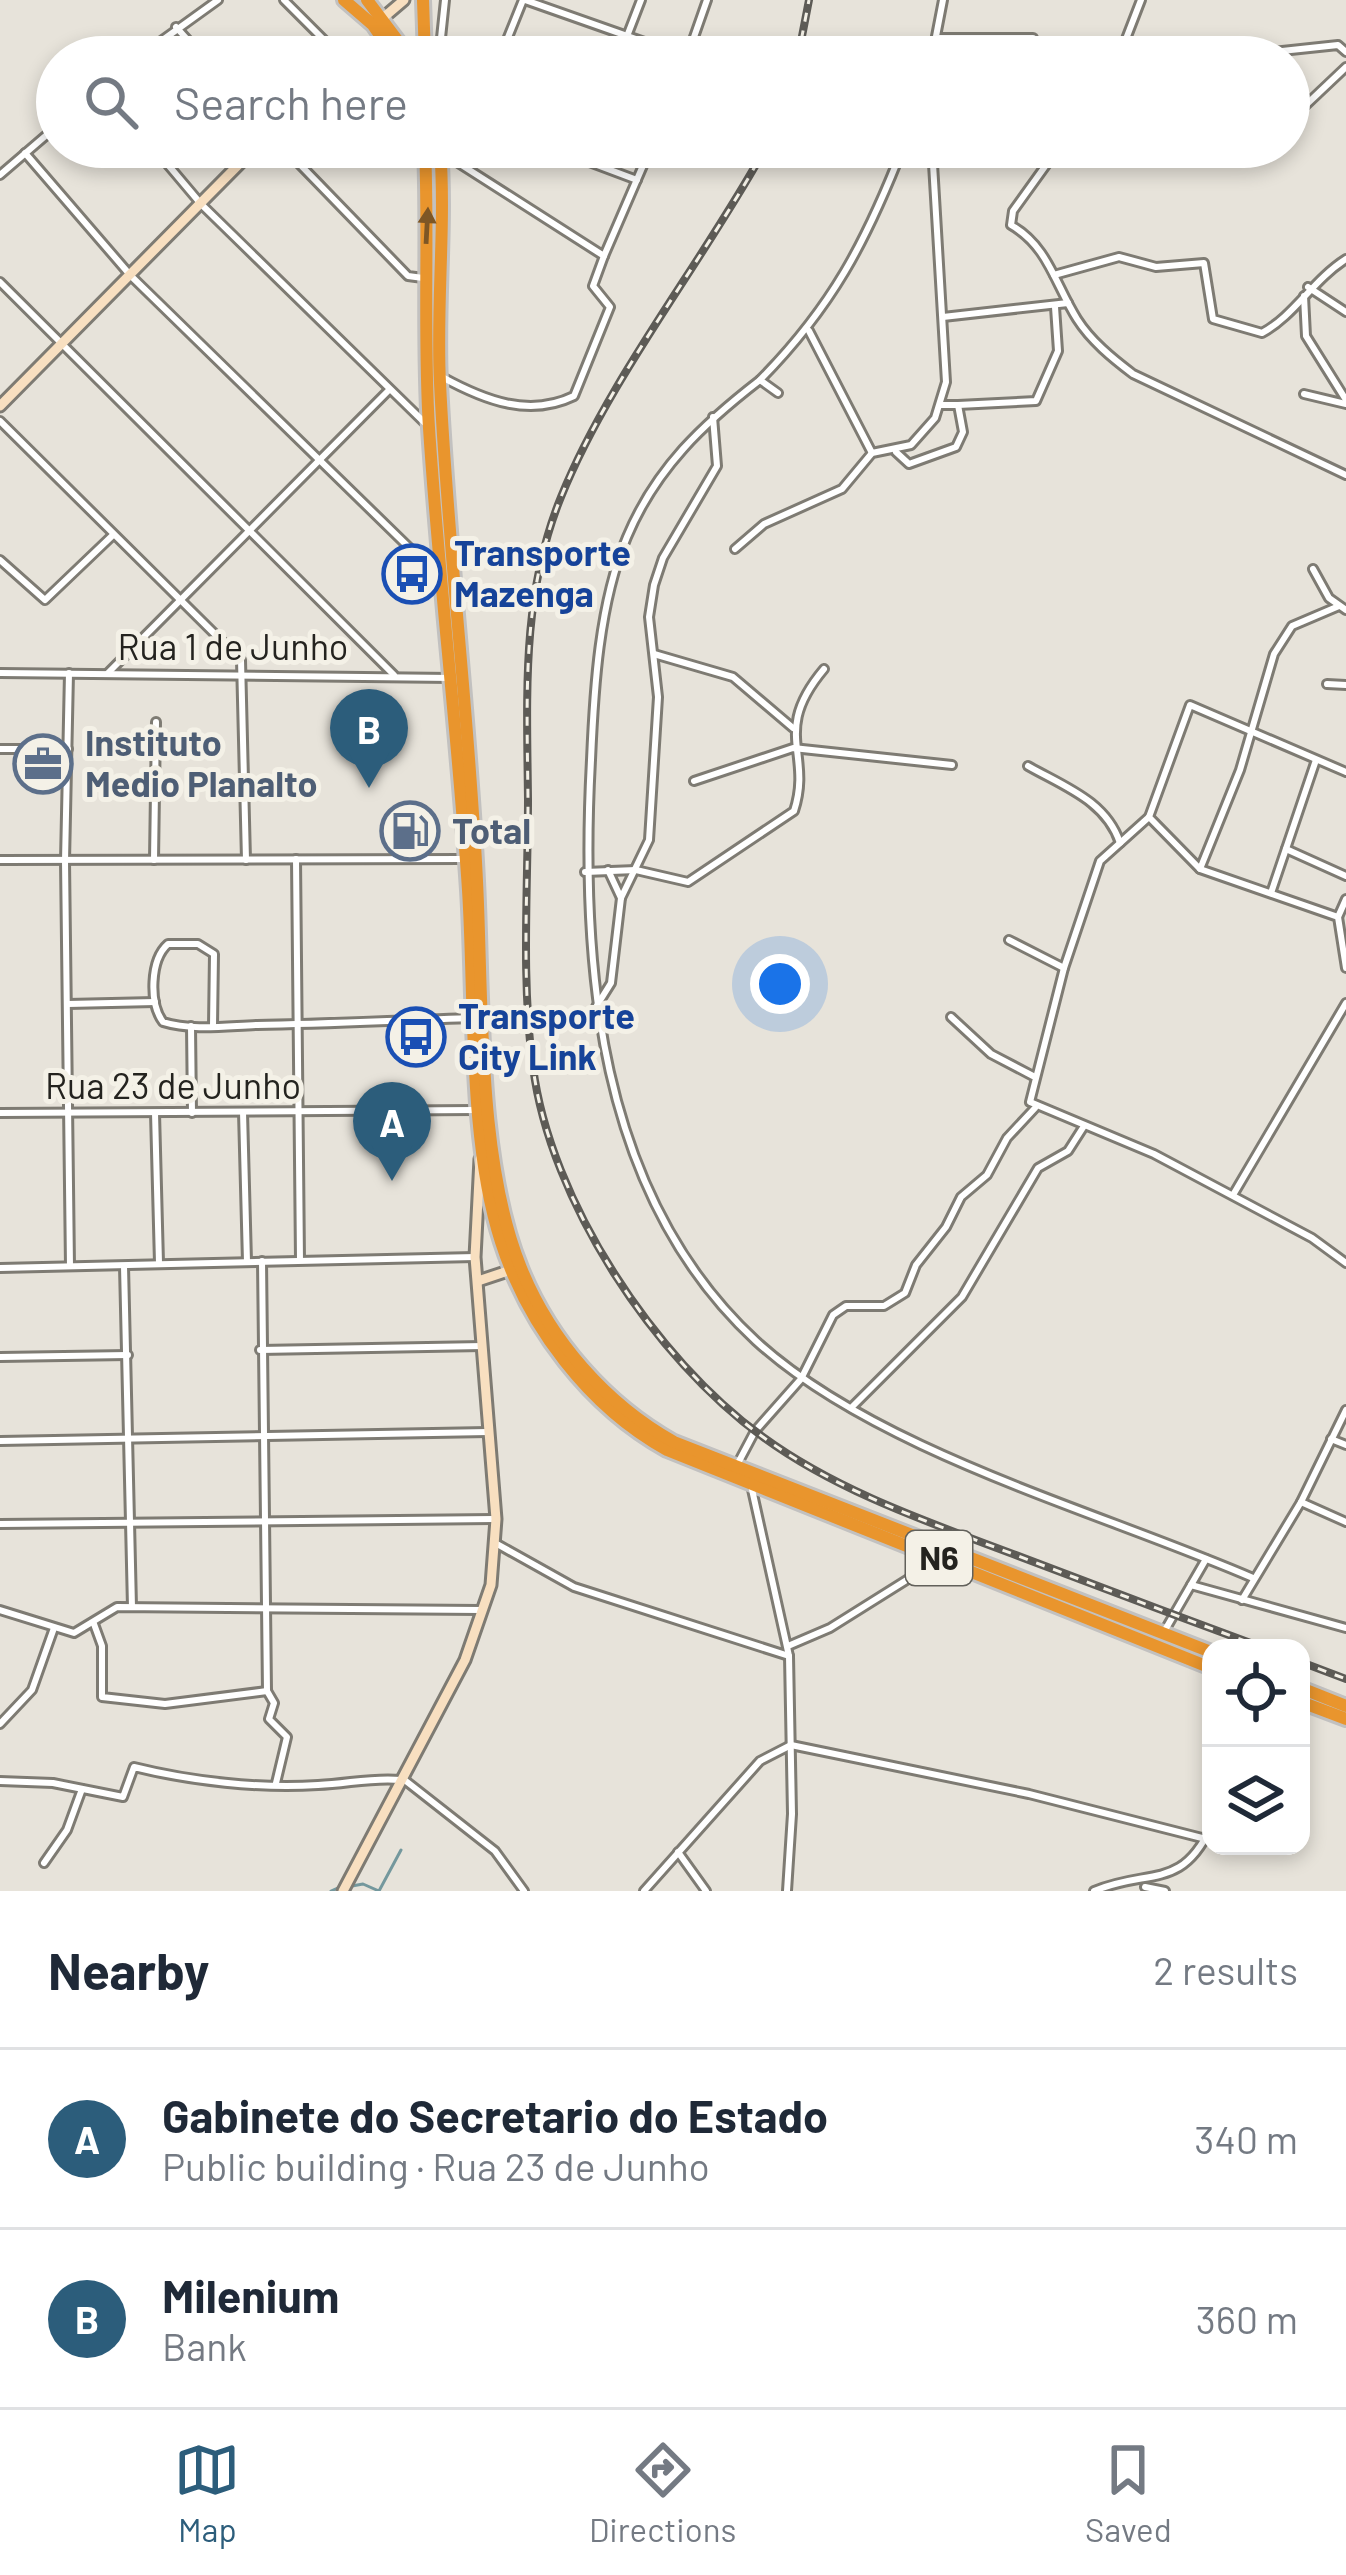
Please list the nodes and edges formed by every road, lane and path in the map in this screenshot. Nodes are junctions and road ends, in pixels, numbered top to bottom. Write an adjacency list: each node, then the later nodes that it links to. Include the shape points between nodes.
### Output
1 (218, 0): 14 (street)
2 (284, 0): 17 (street)
3 (344, 0): 13 (highway)
4 (404, 0): 13 (street)
5 (423, 0): 20 (highway)
6 (446, 0): 21 (street)
7 (524, 0): 22 (street); 23 (street)
8 (641, 0): 24 (street)
9 (707, 0): 25 (street)
10 (943, 0): 26 (street)
11 (1137, 1): 27 (street)
12 (375, 2): 13 (highway)
13 (380, 23): 18 (highway); 19 (highway)
14 (176, 27): 15 (street); 16 (street)
15 (165, 36)
16 (184, 36)
17 (320, 36)
18 (386, 36)
19 (391, 36)
20 (424, 36)
21 (442, 36)
22 (509, 36)
23 (624, 36)
24 (627, 36)
25 (694, 36)
26 (936, 36)
27 (1126, 36)
28 (1310, 48): 29 (street, via 1338,45)
29 (1346, 52)
30 (1346, 67): 31 (street)
31 (1310, 101)
32 (36, 144): 33 (street)
33 (25, 153): 34 (street); 47 (street)
34 (36, 166)
35 (38, 168): 53 (street)
36 (170, 168): 49 (street)
37 (236, 168): 49 (street)
38 (303, 168): 54 (street, via 408,276)
39 (425, 168): 54 (highway, N6, one-way to 39)
40 (445, 168): 63 (highway, N6)
41 (469, 168): 50 (street)
42 (603, 168): 48 (street)
43 (642, 168): 48 (street)
44 (895, 168): 61 (street, via 867,238)
45 (933, 168): 60 (street)
46 (1042, 168): 52 (street, via 1010,219 1035,238)
47 (0, 175)
48 (637, 180): 50 (street)
49 (201, 204): 53 (street); 65 (street)
50 (604, 256): 63 (street, via 593,286 610,307 574,395 508,405)
51 (1346, 259): 56 (street)
52 (1054, 274): 56 (street, via 1119,257 1150,267 1204,262 1213,320 1262,333); 57 (street)
53 (131, 276): 62 (street); 77 (street)
54 (423, 278): 74 (highway, N6)
55 (0, 282): 62 (street)
56 (1306, 290): 59 (street); 68 (street, via 1306,336)
57 (1068, 303): 58 (street); 78 (street, via 1132,374)
58 (1055, 307): 60 (street); 70 (street, via 1058,351 1039,398)
59 (1346, 312)
60 (943, 317): 69 (street)
61 (808, 331): 64 (street); 76 (street)
62 (62, 345): 71 (street); 79 (street)
63 (439, 375): 94 (highway, N6)
64 (760, 380): 66 (street); 72 (street)
65 (388, 392): 74 (street); 77 (street)
66 (778, 393)
67 (1304, 394): 68 (street)
68 (1346, 402)
69 (940, 405): 70 (street); 75 (street, via 911,445)
70 (958, 405): 75 (street, via 963,432 956,447 909,464)
71 (0, 406)
72 (712, 417): 87 (street, via 717,466 663,558 649,617); 120 (street, via 676,453 620,558 597,681)
73 (0, 421): 80 (street)
74 (429, 427): 83 (highway, N6)
75 (896, 452): 76 (street)
76 (872, 454): 81 (street, via 842,488 785,512)
77 (319, 460): 79 (street); 83 (street, via 427,566)
78 (1344, 471)
79 (249, 531): 85 (street); 93 (street)
80 (113, 535): 82 (street, via 45,600); 85 (street)
81 (735, 549)
82 (0, 560)
83 (441, 569): 94 (highway, N6)
84 (1313, 569): 86 (street)
85 (179, 601): 91 (street); 92 (street, via 241,660)
86 (1342, 608): 99 (street, via 1292,626)
87 (654, 654): 98 (street, via 734,677); 119 (street, via 650,840)
88 (824, 669): 98 (street)
89 (0, 673): 90 (street, Rua 1 de Junho)
90 (69, 673): 91 (street, Rua 1 de Junho); 102 (street)
91 (107, 673): 92 (street, Rua 1 de Junho)
92 (243, 674): 93 (street, Rua 1 de Junho); 115 (street)
93 (394, 675): 94 (street, Rua 1 de Junho)
94 (460, 679): 112 (highway, N6); 140 (highway, N6)
95 (1327, 684): 96 (street)
96 (1346, 685)
97 (156, 722): 114 (street)
98 (793, 728): 100 (street)
99 (1253, 730): 103 (street); 108 (street, via 1190,705); 117 (street)
100 (794, 748): 104 (street); 107 (street); 119 (street, via 794,811 702,877 682,882)
101 (0, 749): 102 (street)
102 (68, 749): 116 (street)
103 (1316, 760): 106 (street); 110 (street)
104 (952, 765)
105 (1028, 766): 109 (street, via 1093,802)
106 (1346, 772)
107 (694, 781)
108 (1149, 817): 109 (street); 117 (street)
109 (1120, 843): 127 (street, via 1100,860)
110 (1286, 849): 121 (street); 122 (street)
111 (296, 859): 112 (street); 115 (street); 135 (street)
112 (466, 859): 134 (highway, N6)
113 (0, 860): 116 (street)
114 (154, 860): 115 (street); 116 (street)
115 (246, 860)
116 (65, 861): 131 (street)
117 (1200, 868): 122 (street)
118 (608, 870): 119 (street); 120 (street); 123 (street)
119 (636, 870): 123 (street)
120 (585, 872): 132 (street)
121 (1346, 876)
122 (1271, 894): 125 (street)
123 (621, 898): 132 (street, via 610,983)
124 (1346, 899): 125 (street)
125 (1338, 917): 128 (street)
126 (1009, 940): 127 (street)
127 (1064, 968): 138 (street)
128 (1346, 968)
129 (154, 1002): 131 (street); 136 (street, via 163,1022); 137 (street, via 161,950 208,948 216,963)
130 (1346, 1003): 149 (street)
131 (67, 1004): 144 (street)
132 (596, 1007): 165 (street, via 615,1097 678,1251 712,1299)
133 (950, 1017): 138 (street, via 991,1054)
134 (476, 1018): 135 (street); 140 (highway, N6)
135 (295, 1024): 137 (street); 146 (street)
136 (191, 1026): 137 (street); 141 (street)
137 (213, 1026)
138 (1033, 1076): 139 (street)
139 (1034, 1108): 147 (street); 165 (street, via 988,1175 957,1202 905,1293 884,1306 846,1306 832,1315)
140 (486, 1110): 146 (street, Rua 23 de Junho); 148 (highway, N6); 174 (highway, N6, via 514,1247 558,1335 603,1390 648,1427)
141 (192, 1112): 142 (street, Rua 23 de Junho); 145 (street, Rua 23 de Junho)
142 (243, 1112): 146 (street, Rua 23 de Junho); 152 (street)
143 (0, 1113): 144 (street, Rua 23 de Junho)
144 (70, 1113): 145 (street, Rua 23 de Junho); 156 (street)
145 (155, 1113): 154 (street)
146 (300, 1113): 151 (street)
147 (1084, 1126): 149 (street); 166 (street, via 1068,1151 1038,1168 962,1297)
148 (482, 1142): 150 (street); 159 (highway, N6)
149 (1233, 1195): 155 (street)
150 (475, 1257): 151 (street); 160 (street)
151 (300, 1260): 153 (street)
152 (247, 1262): 153 (street); 154 (street)
153 (262, 1262): 162 (street)
154 (159, 1263): 157 (street)
155 (1346, 1263)
156 (70, 1266): 157 (street); 158 (street)
157 (124, 1266): 163 (street)
158 (0, 1268)
159 (511, 1270): 160 (street); 175 (highway, N6, via 550,1342 623,1420 667,1450)
160 (478, 1281): 161 (street)
161 (483, 1346): 162 (street); 168 (street)
162 (260, 1349): 169 (street)
163 (129, 1354): 164 (street); 171 (street)
164 (0, 1357)
165 (801, 1379): 166 (street); 174 (street, via 755,1431)
166 (851, 1408): 183 (street, via 990,1474)
167 (1346, 1410): 170 (street)
168 (491, 1432): 169 (street); 177 (street)
169 (264, 1437): 171 (street); 179 (street)
170 (1331, 1439): 173 (street); 176 (street)
171 (130, 1440): 172 (street); 181 (street)
172 (0, 1441)
173 (1346, 1445)
174 (736, 1468): 195 (highway, N6)
175 (751, 1484): 184 (highway, N6); 197 (street)
176 (1301, 1502): 178 (street); 185 (street)
177 (496, 1519): 179 (street); 182 (street)
178 (1346, 1522)
179 (268, 1523): 181 (street); 190 (street)
180 (0, 1524): 181 (street)
181 (133, 1524): 188 (street)
182 (497, 1544): 191 (street); 197 (street, via 574,1587)
183 (1206, 1558): 185 (street); 186 (street)
184 (940, 1559): 197 (street); 198 (highway, N6)
185 (1253, 1578): 187 (street)
186 (1191, 1586): 187 (street); 195 (street)
187 (1242, 1600): 194 (street)
188 (132, 1607): 190 (street); 192 (street)
189 (0, 1610): 193 (street)
190 (268, 1610): 191 (street); 199 (street)
191 (485, 1610): 206 (street)
192 (94, 1624): 193 (street, via 74,1633); 199 (street, via 100,1690 110,1700 165,1704)
193 (54, 1628): 204 (street, via 32,1690)
194 (1346, 1628)
195 (1163, 1634): 196 (highway, N6)
196 (1202, 1649)
197 (788, 1651): 205 (street)
198 (1202, 1663)
199 (267, 1690): 208 (street, via 269,1719 287,1737)
200 (1310, 1692): 202 (highway)
201 (1310, 1705): 203 (highway)
202 (1346, 1706)
203 (1346, 1719)
204 (0, 1724)
205 (791, 1745): 210 (street); 212 (street, via 760,1761); 219 (street)
206 (402, 1779): 208 (street); 215 (street); 216 (street, via 495,1851)
207 (0, 1781): 209 (street)
208 (276, 1783): 209 (street, via 131,1767 123,1797)
209 (82, 1789): 213 (street)
210 (1202, 1838)
211 (1202, 1844): 214 (street, via 1177,1876)
212 (678, 1852): 217 (street); 218 (street)
213 (44, 1863)
214 (1136, 1885): 220 (street); 221 (street)
215 (343, 1891)
216 (524, 1891)
217 (644, 1891)
218 (706, 1891)
219 (787, 1891)
220 (1094, 1891)
221 (1165, 1891)

